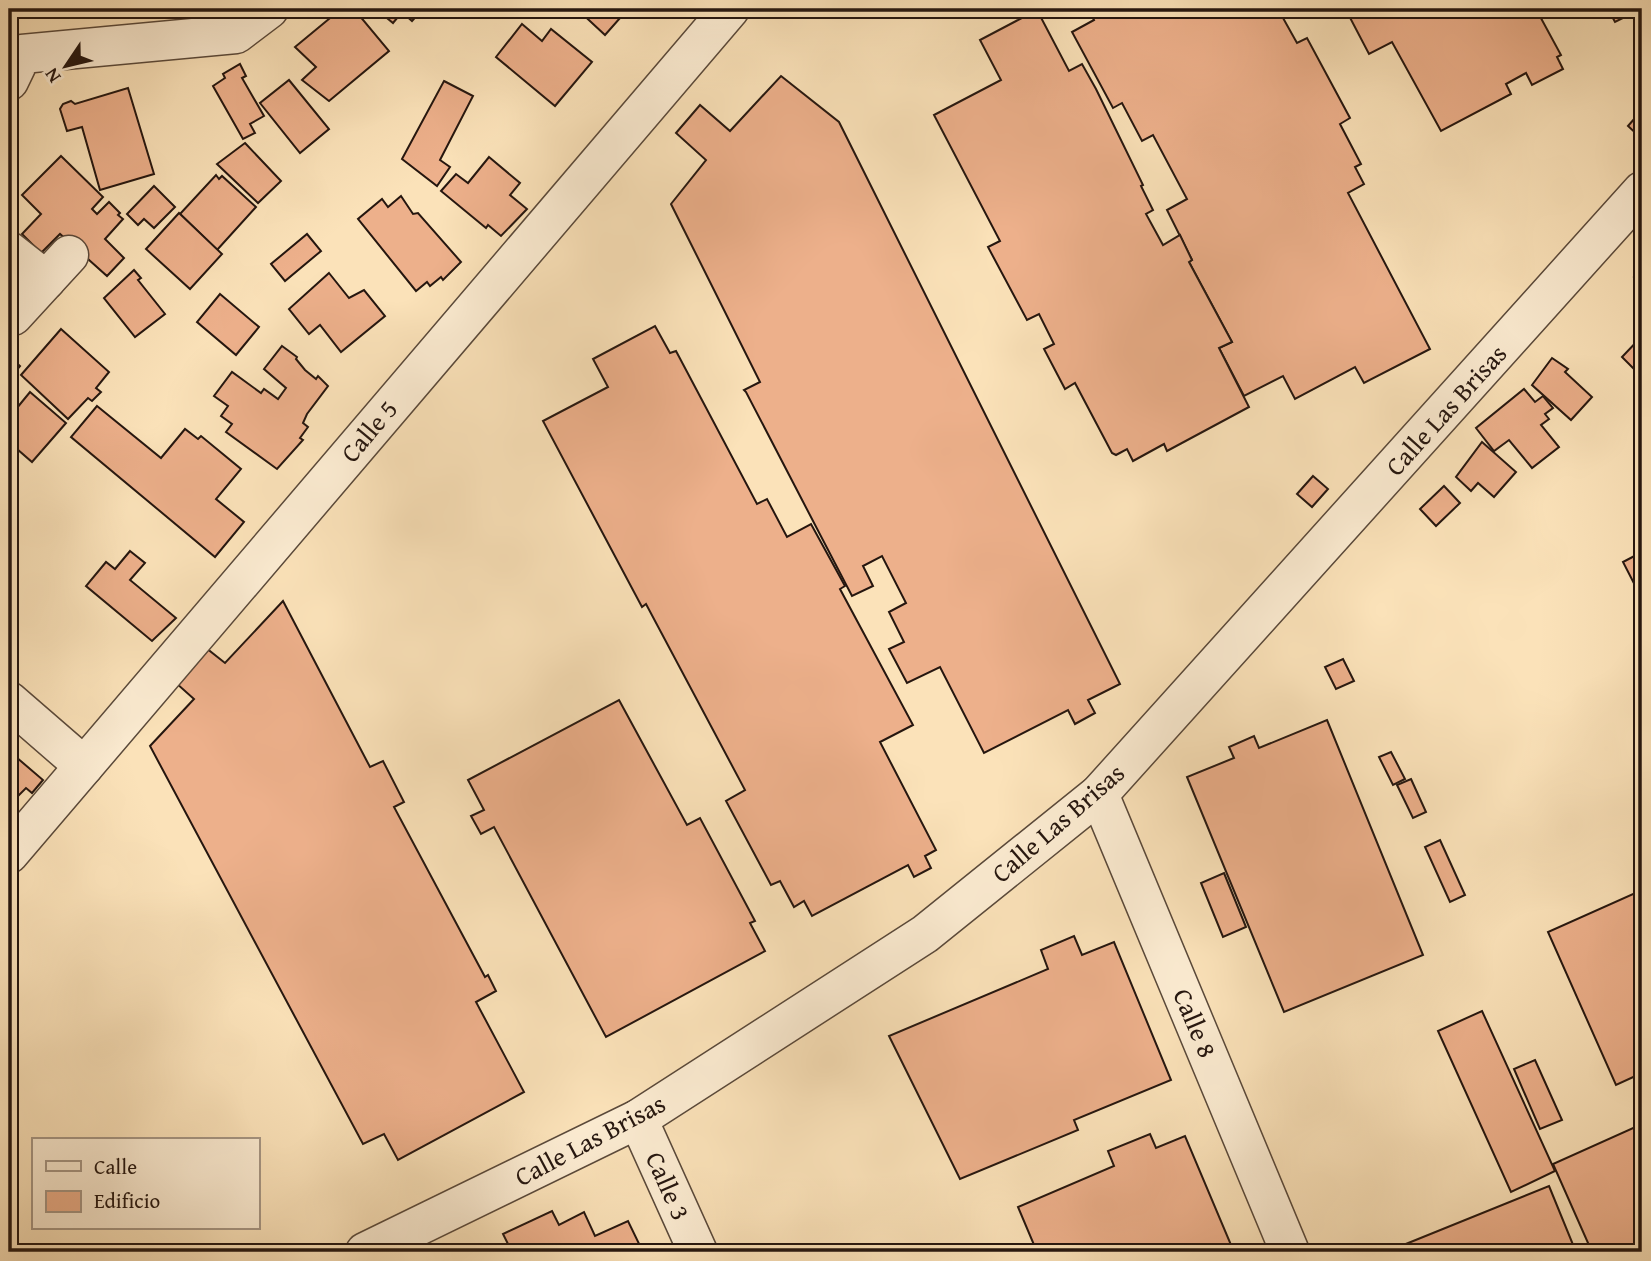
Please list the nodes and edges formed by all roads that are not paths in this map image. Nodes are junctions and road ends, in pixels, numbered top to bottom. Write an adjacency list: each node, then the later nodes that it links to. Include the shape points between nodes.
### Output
1 (269, 9): 3 (street, via 236,34 22,54)
2 (730, 9): 8 (street, Calle 5)
3 (9, 81)
4 (1642, 191): 9 (street, Calle Las Brisas)
5 (9, 251): 6 (street, via 58,268)
6 (13, 316)
7 (9, 701): 8 (street)
8 (84, 766): 10 (street, Calle 5)
9 (1099, 794): 11 (street, Calle Las Brisas, via 925,934); 14 (street, Calle 8)
10 (9, 854)
11 (638, 1119): 12 (street, Calle Las Brisas); 13 (street, Calle 3)
12 (365, 1252)
13 (698, 1252)
14 (1290, 1252)

